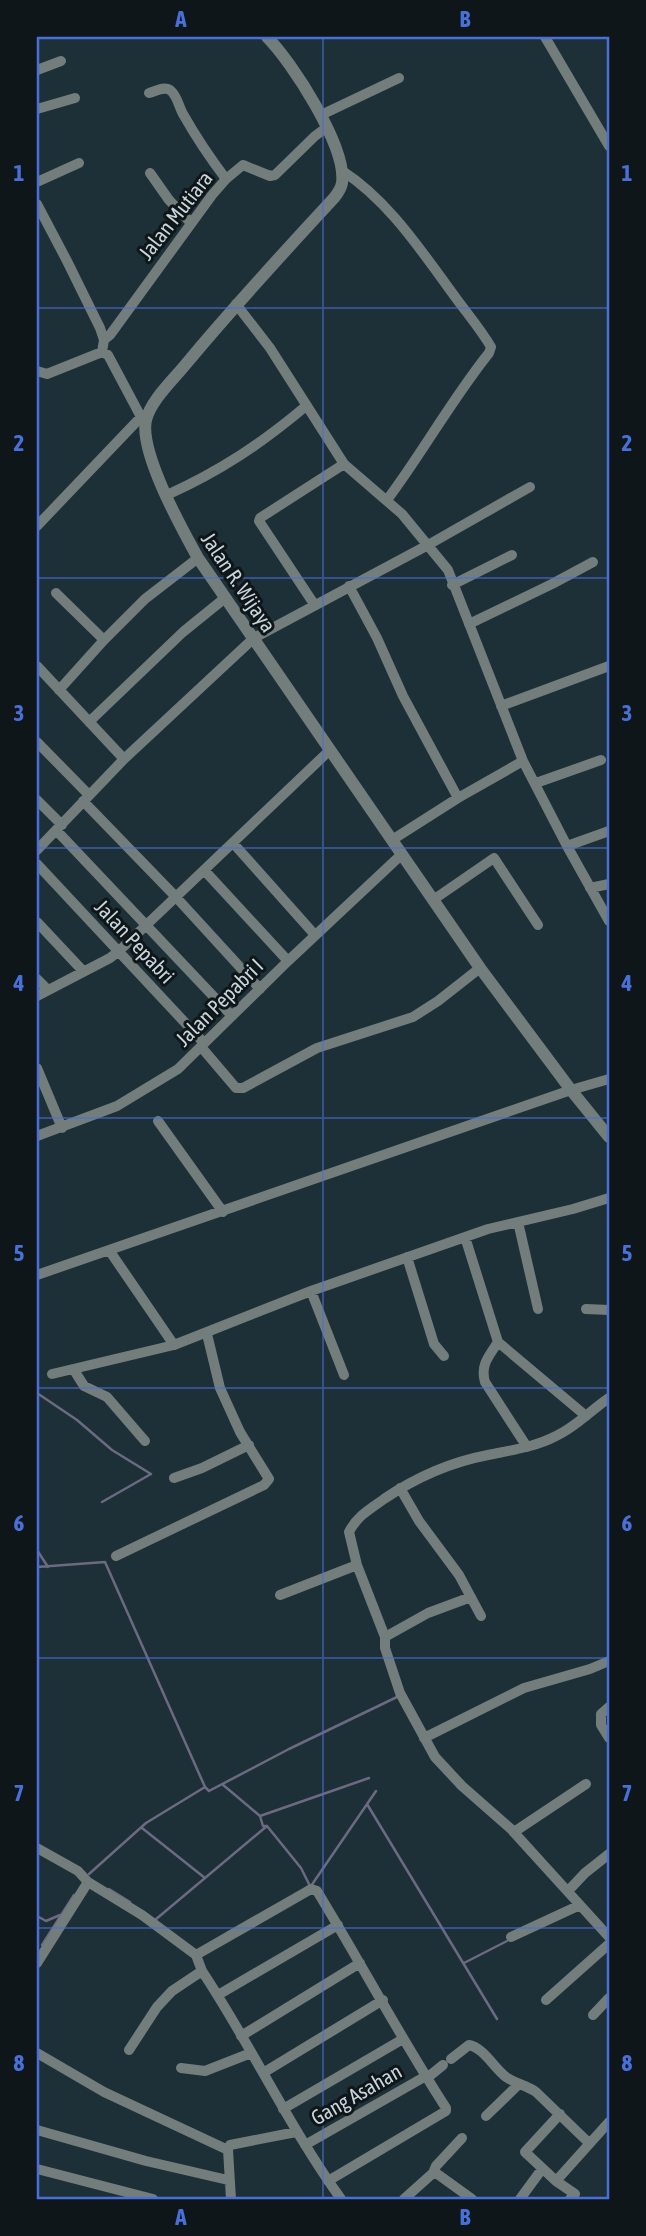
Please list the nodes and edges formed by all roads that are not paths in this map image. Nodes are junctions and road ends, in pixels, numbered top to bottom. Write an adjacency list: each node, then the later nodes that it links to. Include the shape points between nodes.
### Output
1 (267, 37): 9 (street, via 280,49)
2 (545, 37): 10 (street)
3 (61, 61): 4 (street)
4 (37, 70)
5 (399, 78): 9 (street)
6 (149, 93): 14 (street, via 169,89 173,93 204,150)
7 (75, 98): 8 (street)
8 (37, 109)
9 (323, 122): 12 (street); 14 (street, Jalan Mutiara, via 275,175 243,165)
10 (609, 146)
11 (79, 163): 15 (street)
12 (341, 170): 18 (street, via 342,183 334,198); 28 (street, via 381,202 489,344 489,353)
13 (150, 173): 17 (street)
14 (226, 179): 17 (street, Jalan Mutiara)
15 (37, 182)
16 (37, 204): 19 (street)
17 (191, 223): 19 (street, Jalan Mutiara)
18 (236, 304): 23 (street); 24 (street)
19 (104, 340): 20 (street)
20 (102, 352): 21 (street); 24 (street)
21 (42, 372): 22 (street)
22 (37, 384)
23 (306, 406): 25 (street); 27 (street, via 245,454)
24 (144, 418): 27 (street, Jalan R. Wijaya, via 153,463); 29 (street)
25 (344, 464): 28 (street); 38 (street, via 259,521)
26 (530, 487): 30 (street)
27 (167, 495): 32 (street, Jalan R. Wijaya)
28 (387, 500): 30 (street)
29 (37, 526)
30 (428, 545): 34 (street, via 448,570); 35 (street)
31 (512, 555): 34 (street)
32 (198, 558): 37 (street, Jalan R. Wijaya); 41 (street, via 145,599)
33 (593, 562): 39 (street)
34 (452, 585): 39 (street)
35 (349, 586): 38 (street); 54 (street)
36 (56, 593): 41 (street)
37 (225, 598): 40 (street, Jalan R. Wijaya); 46 (street)
38 (314, 604): 40 (street)
39 (469, 624): 45 (street)
40 (254, 638): 48 (street, Jalan R. Wijaya); 49 (street)
41 (104, 640): 44 (street)
42 (37, 666): 44 (street)
43 (609, 666): 45 (street)
44 (59, 690): 46 (street)
45 (501, 706): 51 (street)
46 (89, 722): 49 (street)
47 (37, 742): 53 (street)
48 (330, 750): 58 (street, Jalan R. Wijaya); 59 (street)
49 (124, 759): 53 (street)
50 (601, 760): 52 (street)
51 (523, 761): 52 (street); 54 (street)
52 (536, 783): 60 (street)
53 (86, 798): 56 (street); 67 (street)
54 (458, 798): 58 (street)
55 (37, 800): 56 (street)
56 (59, 827): 61 (street); 71 (street)
57 (609, 831): 60 (street)
58 (392, 840): 62 (street, Jalan R. Wijaya)
59 (233, 843): 64 (street); 73 (street)
60 (567, 846): 66 (street)
61 (37, 849)
62 (401, 855): 68 (street, Jalan R. Wijaya); 73 (street, Jalan Pepabri I)
63 (37, 864): 74 (street, Jalan Pepabri)
64 (204, 870): 67 (street); 75 (street)
65 (609, 884): 66 (street)
66 (590, 888): 69 (street)
67 (175, 896): 71 (street); 79 (street)
68 (433, 900): 72 (street, via 495,858); 76 (street, Jalan R. Wijaya)
69 (609, 921)
70 (37, 922): 77 (street)
71 (145, 925): 74 (street); 81 (street)
72 (538, 925)
73 (315, 935): 75 (street, Jalan Pepabri I)
74 (119, 951): 77 (street); 82 (street, Jalan Pepabri)
75 (288, 961): 79 (street, Jalan Pepabri I)
76 (480, 968): 82 (street, Jalan Pepabri, via 413,1017 317,1048 243,1088 236,1088); 85 (street, Jalan R. Wijaya)
77 (83, 971): 80 (street)
78 (37, 979): 80 (street)
79 (260, 989): 81 (street, Jalan Pepabri I)
80 (42, 993)
81 (232, 1016): 82 (street, Jalan Pepabri I)
82 (203, 1046): 87 (street, Jalan Pepabri I, via 178,1069 117,1106)
83 (37, 1068): 87 (street)
84 (609, 1079): 85 (street)
85 (571, 1090): 89 (street, Jalan R. Wijaya); 91 (street)
86 (158, 1121): 91 (street)
87 (62, 1128): 88 (street, Jalan Pepabri I)
88 (37, 1136)
89 (609, 1137)
90 (609, 1198): 92 (street)
91 (223, 1212): 94 (street)
92 (518, 1222): 93 (street); 98 (street)
93 (466, 1237): 95 (street); 102 (street)
94 (109, 1250): 96 (street); 103 (street)
95 (407, 1257): 97 (street); 104 (street, via 435,1344)
96 (37, 1275)
97 (311, 1291): 101 (street); 107 (street)
98 (538, 1308)
99 (586, 1309): 100 (street)
100 (609, 1310)
101 (207, 1334): 103 (street); 111 (street, via 220,1388)
102 (498, 1342): 109 (street); 112 (street, via 482,1373)
103 (174, 1345): 105 (street)
104 (444, 1356)
105 (74, 1370): 106 (street); 110 (street, via 84,1386 107,1397)
106 (52, 1374)
107 (344, 1375)
108 (609, 1398): 109 (street)
109 (586, 1416): 112 (street, via 557,1436)
110 (145, 1441)
111 (249, 1445): 113 (street); 115 (street, via 268,1475 264,1485)
112 (527, 1447): 114 (street, via 446,1466)
113 (174, 1478)
114 (400, 1488): 116 (street, via 355,1520 349,1532); 118 (street)
115 (116, 1556)
116 (358, 1565): 117 (street); 120 (street)
117 (280, 1595)
118 (471, 1597): 119 (street); 120 (street)
119 (481, 1616)
120 (385, 1637): 123 (street, via 400,1693)
121 (609, 1661): 123 (street, via 524,1688)
122 (609, 1707): 124 (street, via 600,1721)
123 (424, 1738): 126 (street, via 462,1786)
124 (609, 1738)
125 (586, 1784): 126 (street)
126 (514, 1832): 130 (street)
127 (37, 1848): 129 (street, via 78,1871)
128 (609, 1854): 130 (street)
129 (88, 1882): 136 (street); 137 (street)
130 (568, 1891): 131 (street)
131 (580, 1905): 133 (street); 134 (street)
132 (338, 1925): 136 (street, via 317,1891 311,1889); 138 (street); 140 (street)
133 (510, 1937)
134 (609, 1937)
135 (609, 1944): 143 (street)
136 (196, 1955): 139 (street)
137 (37, 1963)
138 (360, 1963): 142 (street); 145 (street)
139 (202, 1971): 140 (street); 147 (street, via 157,2007)
140 (218, 1995): 145 (street)
141 (609, 1998): 144 (street)
142 (383, 2000): 146 (street); 151 (street)
143 (546, 2000)
144 (593, 2015)
145 (241, 2036): 149 (street)
146 (403, 2039): 152 (street); 154 (street)
147 (129, 2050)
148 (37, 2053): 163 (street, via 104,2092)
149 (251, 2053): 150 (street, via 205,2071); 151 (street)
150 (181, 2068)
151 (263, 2073): 154 (street)
152 (427, 2077): 153 (street, Gang Asahan, via 472,2045); 162 (street, Gang Asahan); 168 (street, via 446,2111)
153 (518, 2085): 155 (street, via 528,2086); 156 (street)
154 (283, 2109): 159 (street)
155 (560, 2114): 161 (street); 165 (street, via 525,2152)
156 (486, 2116)
157 (609, 2122): 161 (street)
158 (37, 2130): 167 (street)
159 (296, 2132): 162 (street); 163 (street, via 233,2144)
160 (462, 2138): 166 (street)
161 (589, 2143): 169 (street)
162 (305, 2145): 168 (street)
163 (228, 2150): 167 (street)
164 (37, 2169): 171 (street)
165 (542, 2169): 169 (street); 176 (street)
166 (433, 2173): 174 (street); 175 (street)
167 (229, 2180): 172 (street)
168 (328, 2181): 173 (street)
169 (556, 2181): 170 (street)
170 (575, 2197)
171 (153, 2199)
172 (231, 2199)
173 (341, 2199)
174 (404, 2199)
175 (472, 2199)
176 (520, 2199)

